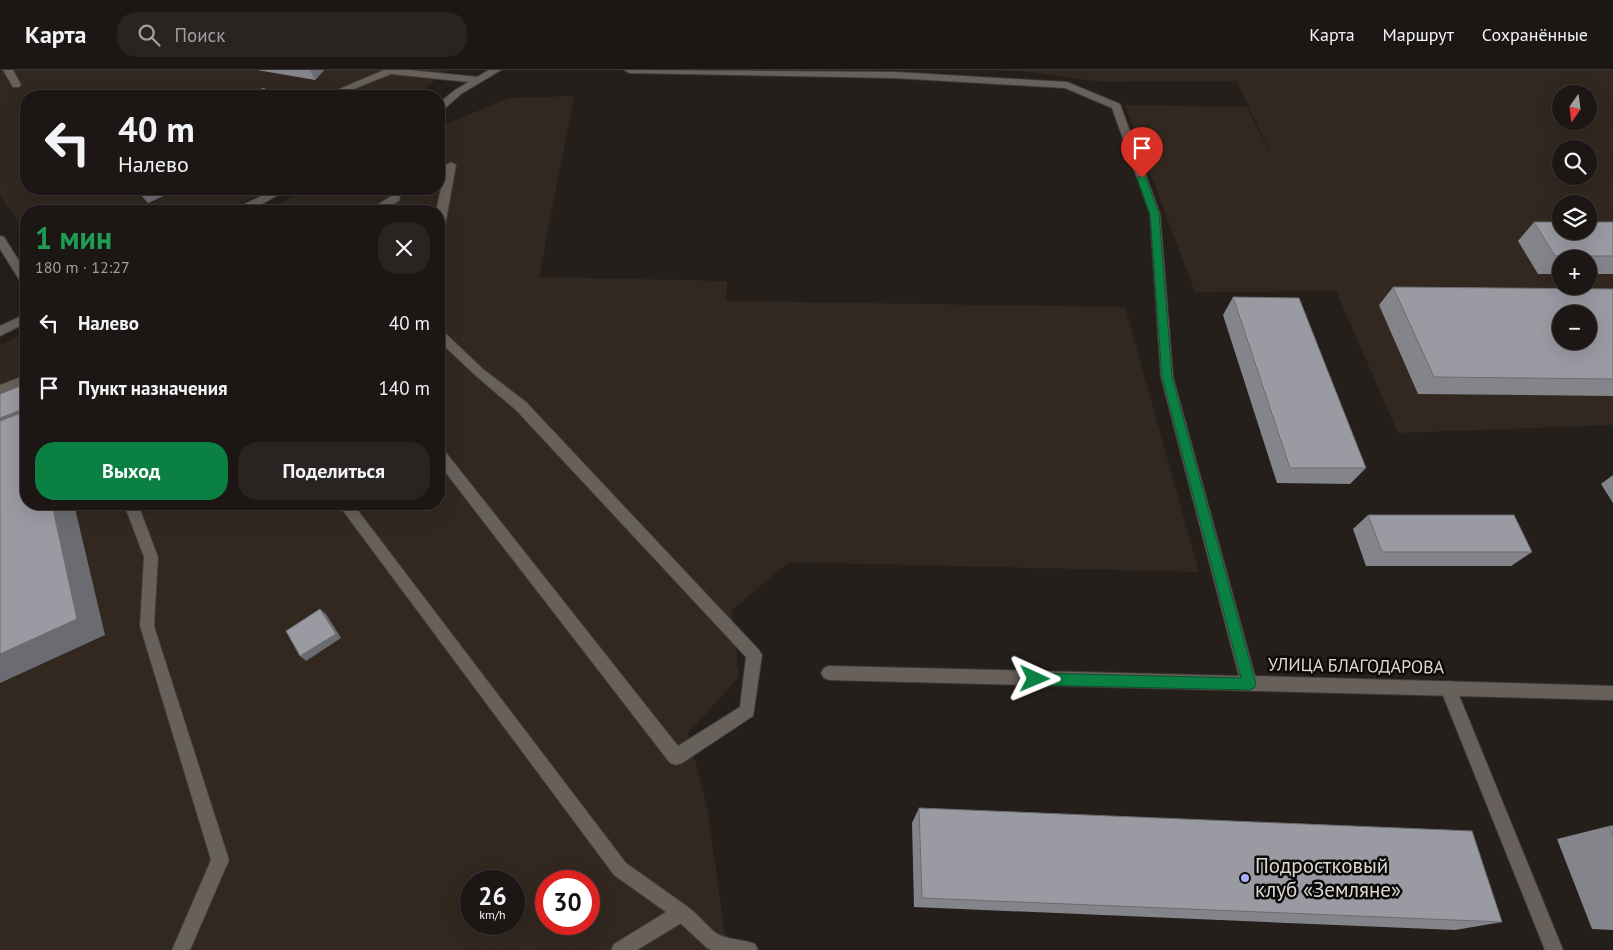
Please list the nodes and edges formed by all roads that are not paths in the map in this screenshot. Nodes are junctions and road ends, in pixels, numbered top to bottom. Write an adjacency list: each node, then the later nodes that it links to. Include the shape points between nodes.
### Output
1 (8, 70): 5 (street)
2 (496, 70): 4 (street)
3 (629, 70): 25 (street, via 895,75 1067,85 1116,106 1154,214 1167,377)
4 (478, 80): 6 (street, via 390,71); 7 (street)
5 (16, 86)
6 (343, 90)
7 (445, 103)
8 (451, 165): 13 (street)
9 (272, 195): 11 (street)
10 (395, 198): 12 (lane)
11 (252, 205)
12 (383, 205)
13 (443, 205)
14 (0, 240): 15 (street)
15 (20, 272)
16 (20, 321): 17 (street)
17 (0, 331)
18 (445, 340): 21 (street, via 521,406 754,656 746,711 676,757)
19 (20, 382): 20 (street)
20 (0, 390)
21 (445, 462)
22 (134, 510): 29 (street, via 150,558 148,626 220,860)
23 (350, 510): 28 (street, via 620,869)
24 (829, 673): 25 (street, УЛИЦА БЛАГОДАРОВА)
25 (1249, 684): 26 (street, УЛИЦА БЛАГОДАРОВА)
26 (1448, 688): 27 (street, УЛИЦА БЛАГОДАРОВА); 32 (street)
27 (1613, 693)
28 (682, 913): 30 (street); 31 (street, via 713,942)
29 (181, 950)
30 (620, 950)
31 (748, 950)
32 (1554, 950)

